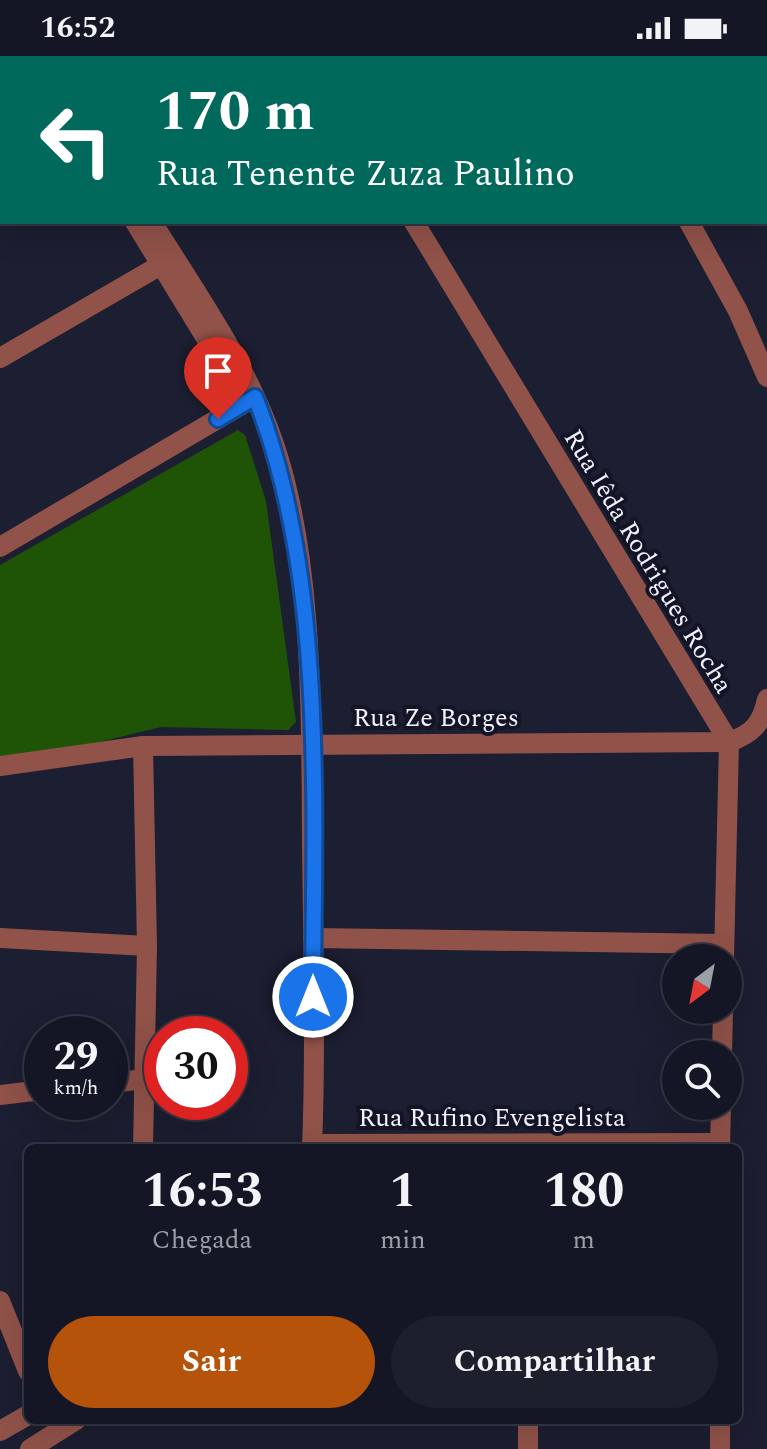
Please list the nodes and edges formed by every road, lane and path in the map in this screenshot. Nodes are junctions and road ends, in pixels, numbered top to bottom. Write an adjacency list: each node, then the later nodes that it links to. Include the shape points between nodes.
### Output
1 (151, 224): 4 (street)
2 (415, 224): 10 (street, Rua Iêda Rodrigues Rocha)
3 (690, 224): 6 (street)
4 (168, 261): 5 (street); 7 (street)
5 (0, 358)
6 (767, 377)
7 (251, 400): 8 (street); 11 (street, via 273,485)
8 (0, 547)
9 (767, 699): 10 (street, via 757,727)
10 (729, 742): 11 (street, Rua Ze Borges); 16 (street)
11 (311, 743): 12 (street, Rua Ze Borges); 15 (street)
12 (143, 746): 13 (street, Rua Ze Borges); 17 (street)
13 (0, 766)
14 (0, 938): 17 (street)
15 (313, 938): 18 (street); 25 (street)
16 (724, 944)
17 (147, 946): 19 (street)
18 (662, 949)
19 (146, 1016)
20 (24, 1092): 21 (street)
21 (0, 1095)
22 (144, 1113): 24 (street)
23 (721, 1120): 26 (street)
24 (143, 1144)
25 (312, 1144)
26 (720, 1144)
27 (0, 1301): 28 (street)
28 (24, 1361)
29 (24, 1417): 32 (street)
30 (528, 1424): 35 (street)
31 (720, 1424): 36 (street)
32 (0, 1431)
33 (56, 1434): 34 (street)
34 (30, 1449)
35 (528, 1449)
36 (720, 1449)

